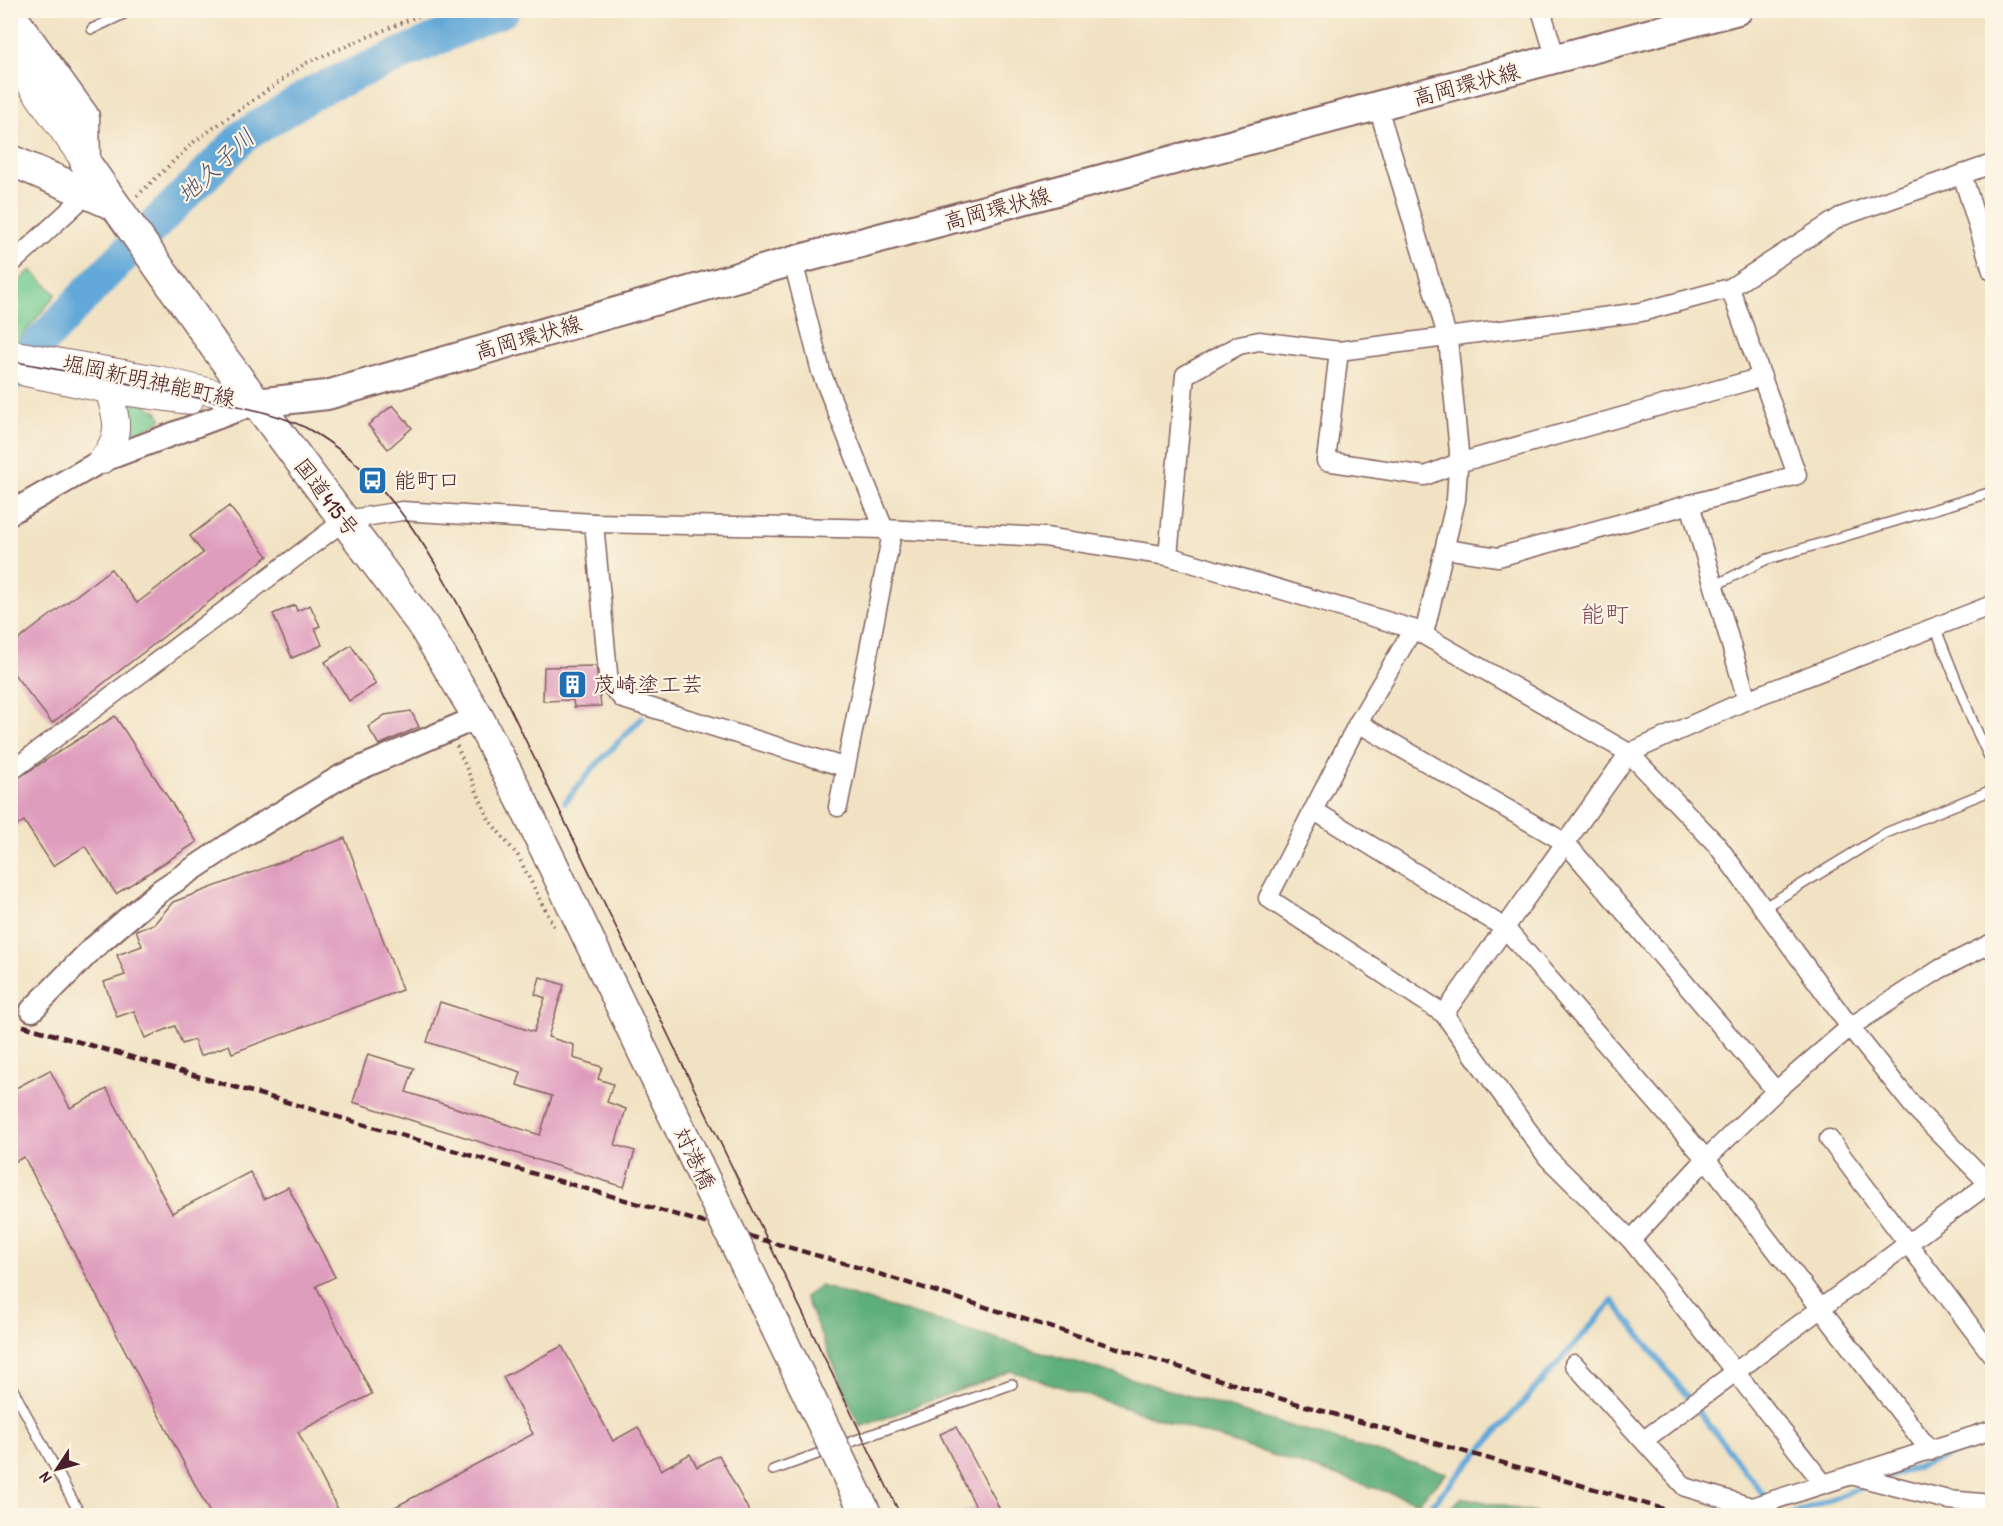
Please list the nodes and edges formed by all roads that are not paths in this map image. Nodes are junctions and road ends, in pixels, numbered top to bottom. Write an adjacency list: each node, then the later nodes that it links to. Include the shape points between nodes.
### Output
1 (132, 10): 6 (lane)
2 (1541, 10): 8 (street)
3 (1738, 10): 5 (main road, 高岡環状線)
4 (10, 14): 11 (highway, via 84,117)
5 (1707, 14): 8 (main road, 高岡環状線)
6 (92, 29)
7 (10, 56): 11 (main road)
8 (1556, 59): 9 (main road, 高岡環状線)
9 (1378, 107): 16 (main road, 高岡環状線); 20 (street)
10 (10, 160): 14 (highway)
11 (85, 162): 15 (highway, 国道415号)
12 (1992, 164): 13 (street)
13 (1962, 174): 18 (street); 19 (street, via 1840,217)
14 (86, 195): 15 (highway); 17 (street)
15 (117, 211): 27 (highway, 国道415号)
16 (793, 261): 27 (main road, 高岡環状線, via 327,395); 35 (street, via 821,372)
17 (10, 265)
18 (1992, 271)
19 (1730, 288): 20 (street, via 1641,312); 25 (street)
20 (1448, 339): 21 (street); 29 (street)
21 (1339, 351): 29 (street, via 1326,461 1425,476); 37 (street, via 1259,341 1239,345 1185,375)
22 (11, 353): 23 (main road, 堀岡新明神能町線)
23 (51, 369): 24 (main road, 堀岡新明神能町線); 26 (main road, 堀岡新明神能町線); 27 (main road, 堀岡新明神能町線, via 158,379)
24 (10, 370)
25 (1762, 377): 29 (street); 31 (street, via 1797,475)
26 (108, 390): 27 (main road, 堀岡新明神能町線, via 176,400); 28 (main road, via 117,422 115,445)
27 (256, 403): 28 (street); 33 (highway, 国道415号)
28 (100, 461): 32 (street)
29 (1458, 464): 36 (street, via 1456,500)
30 (1992, 492): 38 (lane, via 1765,560)
31 (1690, 504): 36 (street, via 1498,557); 38 (street)
32 (10, 513)
33 (345, 520): 34 (street, via 402,511); 43 (highway, 国道415号, via 423,626); 48 (street)
34 (594, 523): 35 (street); 47 (street, via 609,684 623,699)
35 (884, 529): 37 (street, via 1045,537); 47 (street, via 891,538)
36 (1445, 549): 41 (street)
37 (1168, 556): 41 (street)
38 (1714, 586): 42 (street)
39 (1992, 605): 40 (street)
40 (1935, 627): 42 (street); 46 (lane)
41 (1418, 631): 44 (street); 45 (street)
42 (1747, 700): 45 (street)
43 (478, 717): 50 (highway, 国道415号); 57 (street, via 342,776 241,837 160,891 92,949)
44 (1358, 723): 52 (street); 53 (street)
45 (1629, 753): 53 (street); 54 (street, via 1717,845)
46 (1992, 764)
47 (844, 767): 51 (street)
48 (10, 772)
49 (1992, 790): 54 (lane, via 1886,833)
50 (522, 801): 80 (highway, 対港橋, bridge)
51 (838, 807)
52 (1313, 810): 55 (street); 58 (street, via 1268,898)
53 (1566, 843): 55 (street); 60 (street)
54 (1763, 908): 59 (street)
55 (1505, 928): 58 (street); 62 (street)
56 (1992, 943): 59 (street, via 1940,969)
57 (32, 1010)
58 (1444, 1014): 64 (street, via 1548,1158)
59 (1850, 1027): 60 (street); 63 (street, via 1913,1106)
60 (1776, 1091): 62 (street)
61 (1829, 1139): 65 (street)
62 (1706, 1159): 64 (street); 66 (street)
63 (1990, 1185): 65 (street)
64 (1631, 1240): 69 (street)
65 (1908, 1242): 66 (street); 67 (street)
66 (1822, 1308): 69 (street); 74 (street)
67 (1992, 1355)
68 (1574, 1365): 73 (street)
69 (1736, 1371): 73 (street); 77 (street)
70 (10, 1384): 79 (lane)
71 (1012, 1384): 75 (lane)
72 (1992, 1430): 74 (street)
73 (1644, 1440): 77 (street, via 1685,1487 1752,1507)
74 (1930, 1451): 76 (street)
75 (773, 1470)
76 (1851, 1474): 77 (street); 78 (street, via 1948,1500)
77 (1823, 1483)
78 (1992, 1504)
79 (81, 1515)
80 (867, 1515)

